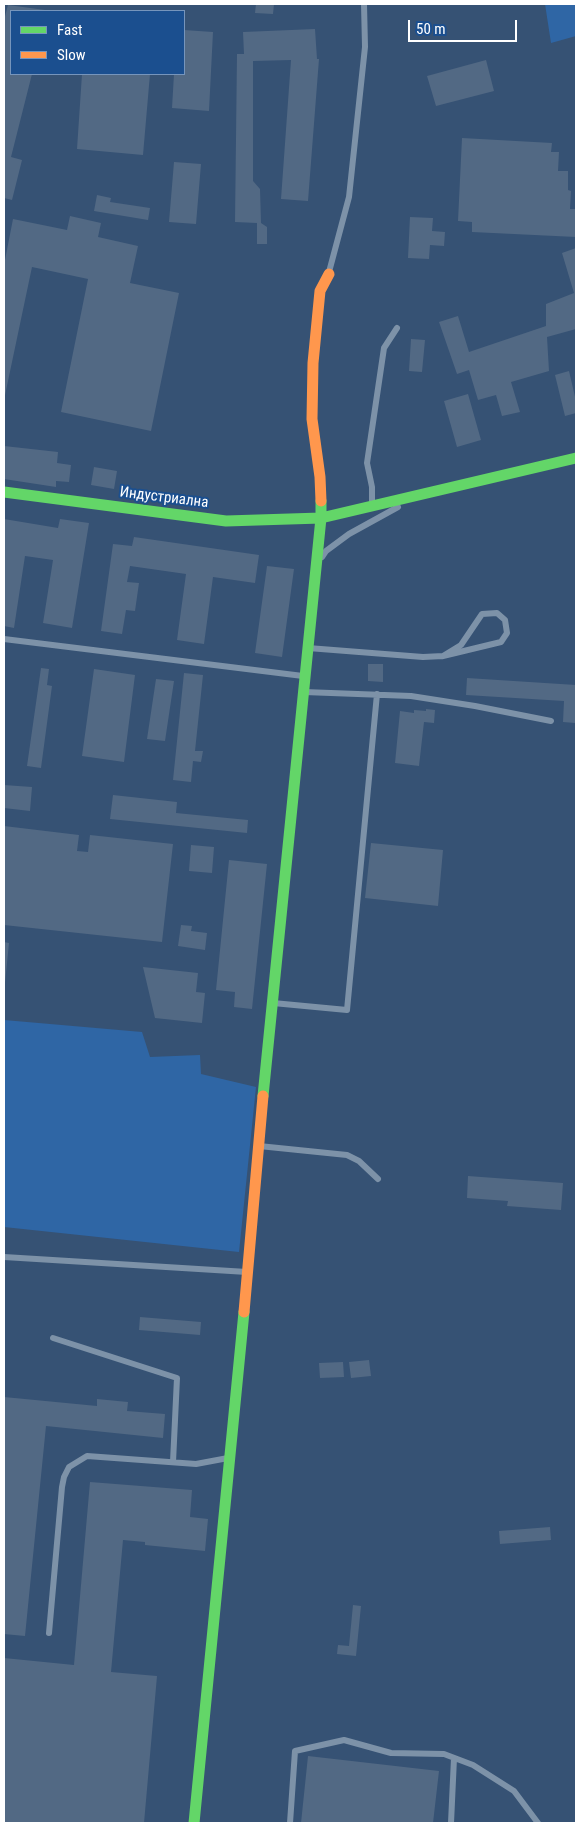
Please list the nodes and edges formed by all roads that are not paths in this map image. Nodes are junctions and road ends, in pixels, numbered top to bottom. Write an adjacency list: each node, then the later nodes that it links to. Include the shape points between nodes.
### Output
1 (364, 4): 2 (lane, via 365,47 348,198)
2 (329, 274): 8 (street, via 320,291 313,363 312,418 320,476)
3 (397, 328): 7 (lane, via 384,348 367,463)
4 (576, 458): 6 (street, Индустриална)
5 (4, 492): 8 (street, Индустриална, via 226,521)
6 (419, 496): 7 (street, Индустриална); 9 (lane, via 348,534 326,551)
7 (372, 507): 8 (street, Индустриална)
8 (321, 518): 9 (street)
9 (316, 567): 11 (street)
10 (4, 639): 13 (lane)
11 (307, 648): 12 (lane); 13 (street)
12 (443, 656): 12 (lane, via 501,642 507,633 505,620 496,613 482,614 461,645)
13 (304, 676): 14 (street)
14 (302, 692): 15 (lane); 17 (street)
15 (378, 694): 16 (lane, via 475,706); 17 (lane, via 347,1010)
16 (551, 721)
17 (273, 1003): 18 (street)
18 (258, 1146): 19 (lane, via 347,1154); 21 (street)
19 (378, 1179)
20 (4, 1257): 21 (lane)
21 (248, 1272): 23 (street)
22 (53, 1338): 24 (lane, via 177,1378)
23 (230, 1458): 24 (lane, via 196,1464); 27 (street)
24 (173, 1462): 25 (lane, via 98,1455 87,1456 69,1467 62,1488)
25 (50, 1633)
26 (454, 1758): 28 (lane, via 444,1754 391,1754 344,1740 295,1751); 29 (lane); 30 (lane, via 473,1765 514,1791)
27 (194, 1823)
28 (290, 1823)
29 (451, 1823)
30 (538, 1823)

